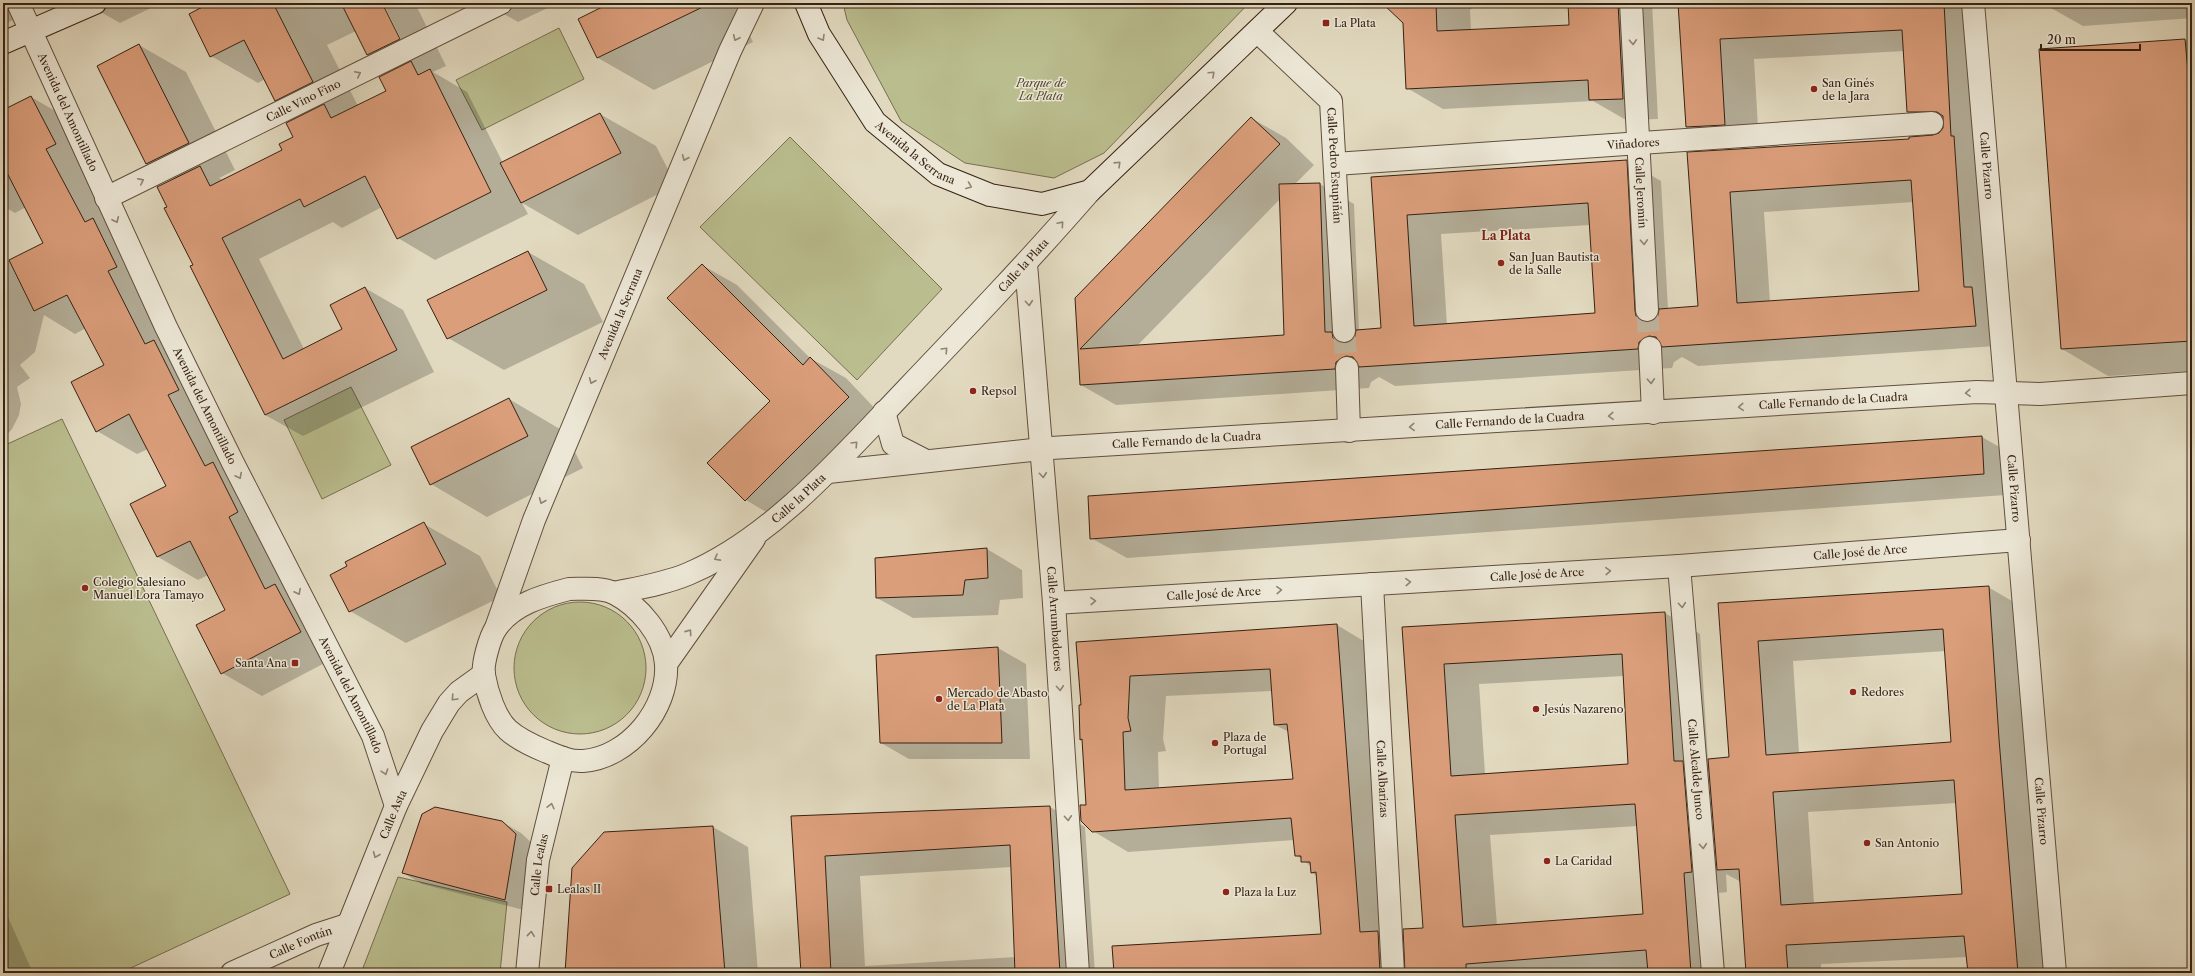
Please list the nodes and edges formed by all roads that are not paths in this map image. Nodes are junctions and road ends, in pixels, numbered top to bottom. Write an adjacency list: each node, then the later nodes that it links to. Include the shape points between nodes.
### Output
1 (18, 3): 9 (street, Avenida del Amontillado)
2 (95, 3): 9 (street)
3 (501, 3): 16 (street, Calle Vino Fino, one-way to 3)
4 (806, 3): 15 (street, Avenida la Serrana, one-way to 15, via 819,34 875,122 938,174 990,195 1042,204)
5 (1286, 3): 10 (street, Calle la Plata)
6 (1631, 3): 13 (street, Calle Jeromín, one-way to 13)
7 (1973, 3): 23 (street, Calle Pizarro)
8 (751, 4): 36 (street, Avenida la Serrana, one-way to 36, via 534,520)
9 (32, 31): 11 (street); 16 (street, Avenida del Amontillado)
10 (1258, 32): 14 (street, Calle Pedro Estupiñán, via 1331,101); 15 (street, Calle la Plata, one-way to 10)
11 (3, 43)
12 (1932, 123): 13 (street, Viñadores)
13 (1639, 143): 14 (street, Viñadores); 18 (street, Calle Jeromín, one-way to 18)
14 (1334, 164): 19 (street, Calle Pedro Estupiñán)
15 (1090, 191): 17 (street, Calle la Plata, one-way to 15)
16 (106, 198): 40 (street, Avenida del Amontillado, one-way to 40, via 229,456 373,736)
17 (1026, 264): 24 (street, Calle la Plata, one-way to 17); 27 (street, Calle Arrumbadores, one-way to 27)
18 (1647, 310)
19 (1344, 331)
20 (1650, 348): 25 (street, one-way to 25)
21 (1347, 368): 26 (street)
22 (2192, 383): 23 (street, Calle Fernando de la Cuadra, via 2040,394)
23 (2007, 392): 25 (street, Calle Fernando de la Cuadra, one-way to 25); 31 (street, Calle Pizarro)
24 (884, 412): 28 (street, via 893,444); 29 (street, Calle la Plata, one-way to 24)
25 (1653, 413): 26 (street, Calle Fernando de la Cuadra, one-way to 26)
26 (1349, 431): 27 (street, Calle Fernando de la Cuadra)
27 (1041, 450): 28 (street, Calle Fernando de la Cuadra); 35 (street, Calle Arrumbadores, one-way to 35)
28 (926, 461): 29 (street, Calle Fernando de la Cuadra)
29 (828, 472): 30 (street, Calle la Plata)
30 (762, 529): 34 (street, Calle la Plata, one-way to 34, via 688,574); 37 (street, Calle la Plata, one-way to 30)
31 (2019, 540): 32 (street, Calle José de Arce); 48 (street, Calle Pizarro)
32 (1679, 566): 33 (street, Calle José de Arce, one-way to 32); 47 (street, Calle Alcalde Junco, one-way to 47)
33 (1372, 584): 35 (street, Calle José de Arce, one-way to 33); 46 (street, Calle Albarizas)
34 (614, 593): 36 (street, via 597,589 569,589 545,595 519,607); 37 (street, via 651,625 660,641)
35 (1054, 603): 45 (street, Calle Arrumbadores, one-way to 45)
36 (496, 628): 38 (street, Avenida la Serrana, via 488,647)
37 (666, 664): 39 (street, via 664,685 655,710 624,747 582,761)
38 (484, 674): 39 (street, via 499,717 508,730 535,747); 40 (street, Calle Asta, one-way to 40, via 459,692 449,703)
39 (563, 758): 44 (street, Calle Lealas, one-way to 39, via 538,860)
40 (396, 806): 41 (street, Calle Asta, one-way to 41)
41 (347, 925): 42 (street, Calle Fontán, via 316,935); 43 (street, Calle Asta)
42 (232, 973)
43 (329, 973)
44 (527, 973)
45 (1078, 973)
46 (1394, 973)
47 (1713, 973)
48 (2055, 973)

